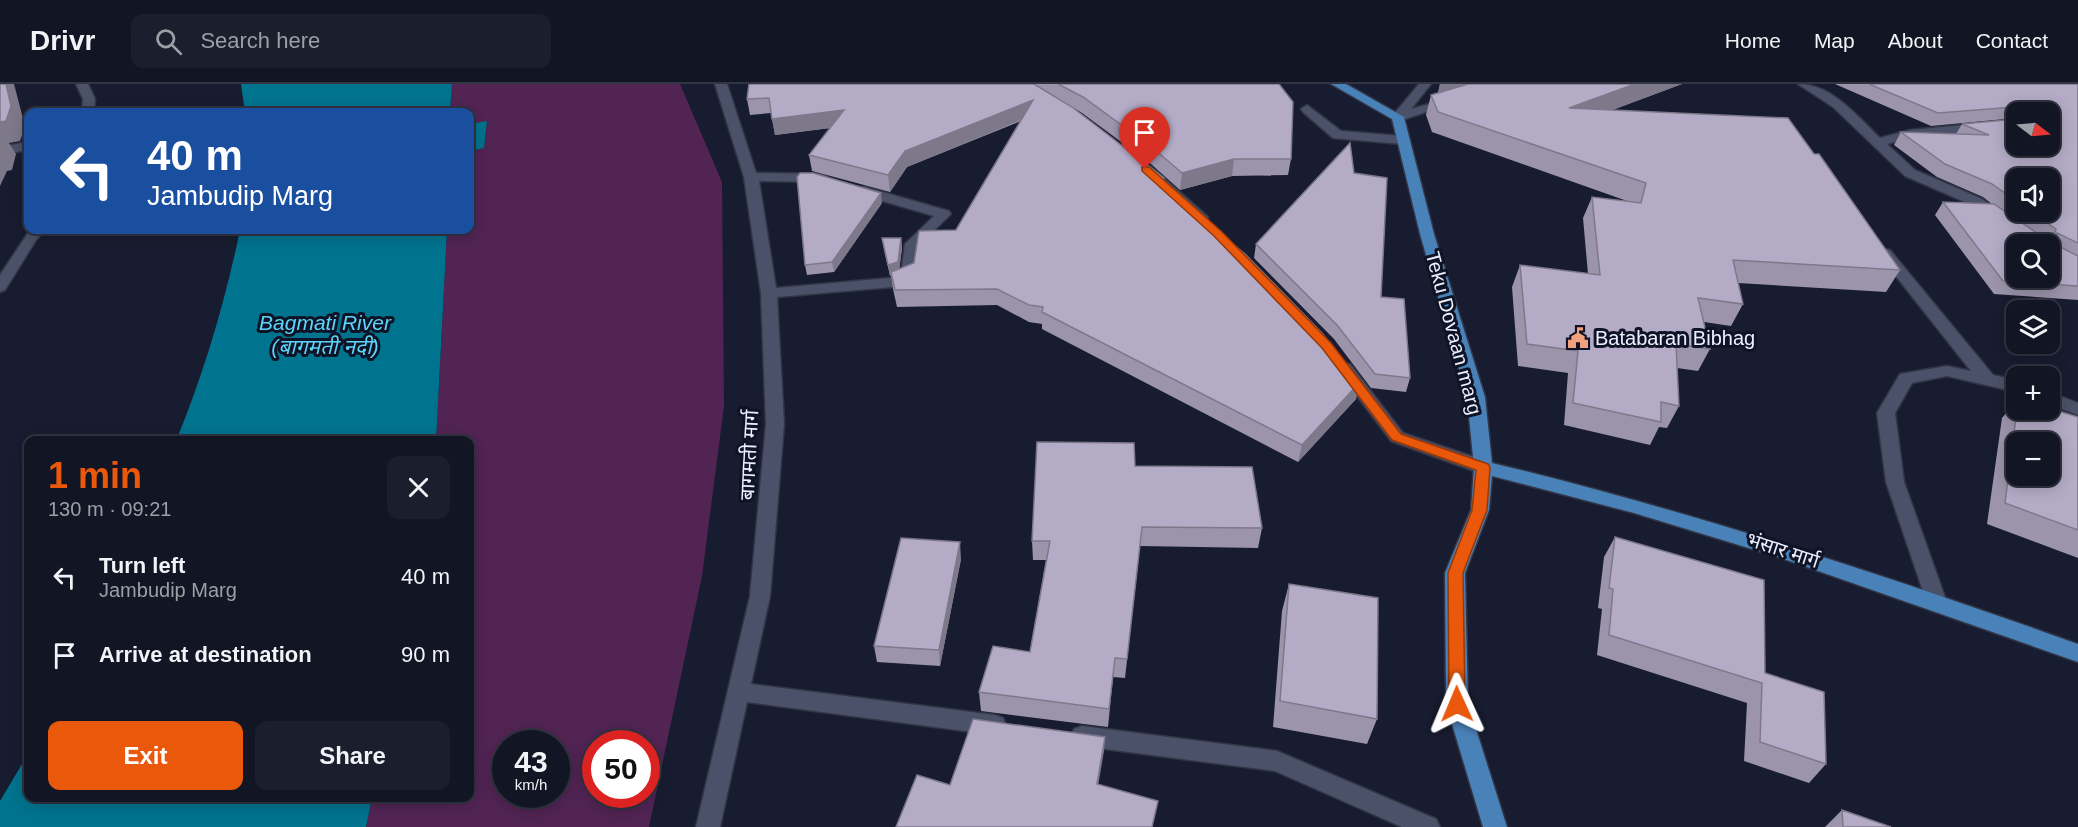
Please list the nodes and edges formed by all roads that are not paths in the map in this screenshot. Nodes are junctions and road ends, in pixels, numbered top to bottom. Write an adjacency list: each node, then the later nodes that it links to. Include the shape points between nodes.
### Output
1 (82, 84): 7 (street)
2 (721, 84): 16 (street, बागमती मार्ग)
3 (1336, 84): 9 (main road)
4 (1425, 84): 9 (street)
5 (1804, 84): 12 (street, via 1837,105)
6 (1463, 99): 9 (street)
7 (88, 108)
8 (1307, 109): 11 (street, via 1338,135)
9 (1398, 117): 11 (main road, Teku Dovaan marg)
10 (2006, 125): 12 (street)
11 (1402, 140): 28 (main road, Teku Dovaan marg, via 1476,397)
12 (1880, 142): 19 (street, via 1910,173 1977,202)
13 (24, 147): 14 (street)
14 (0, 151)
15 (1137, 162): 17 (street)
16 (751, 177): 22 (street, बागमती मार्ग); 22 (street, via 816,177 944,214 912,244 909,276 893,282)
17 (1218, 233)
18 (34, 234): 21 (street)
19 (2023, 234)
20 (1873, 237): 24 (street)
21 (0, 287)
22 (769, 294): 31 (street, बागमती मार्ग, via 775,424 769,509 760,596)
23 (1333, 354): 28 (street, via 1397,437)
24 (1987, 379): 25 (street); 29 (street, via 1947,371 1906,378 1886,413 1895,482)
25 (2006, 384)
26 (2060, 402): 27 (street)
27 (2078, 409)
28 (1483, 467): 29 (main road, भंसार मार्ग, via 1590,492); 36 (main road, Teku Dovaan marg, via 1480,510 1455,573 1457,704)
29 (1936, 600): 30 (main road, भंसार मार्ग)
30 (2078, 653)
31 (738, 692): 32 (street); 34 (street, बागमती मार्ग)
32 (1019, 728)
33 (1066, 734): 35 (street, via 1277,761)
34 (708, 827)
35 (1428, 827)
36 (1495, 827)

